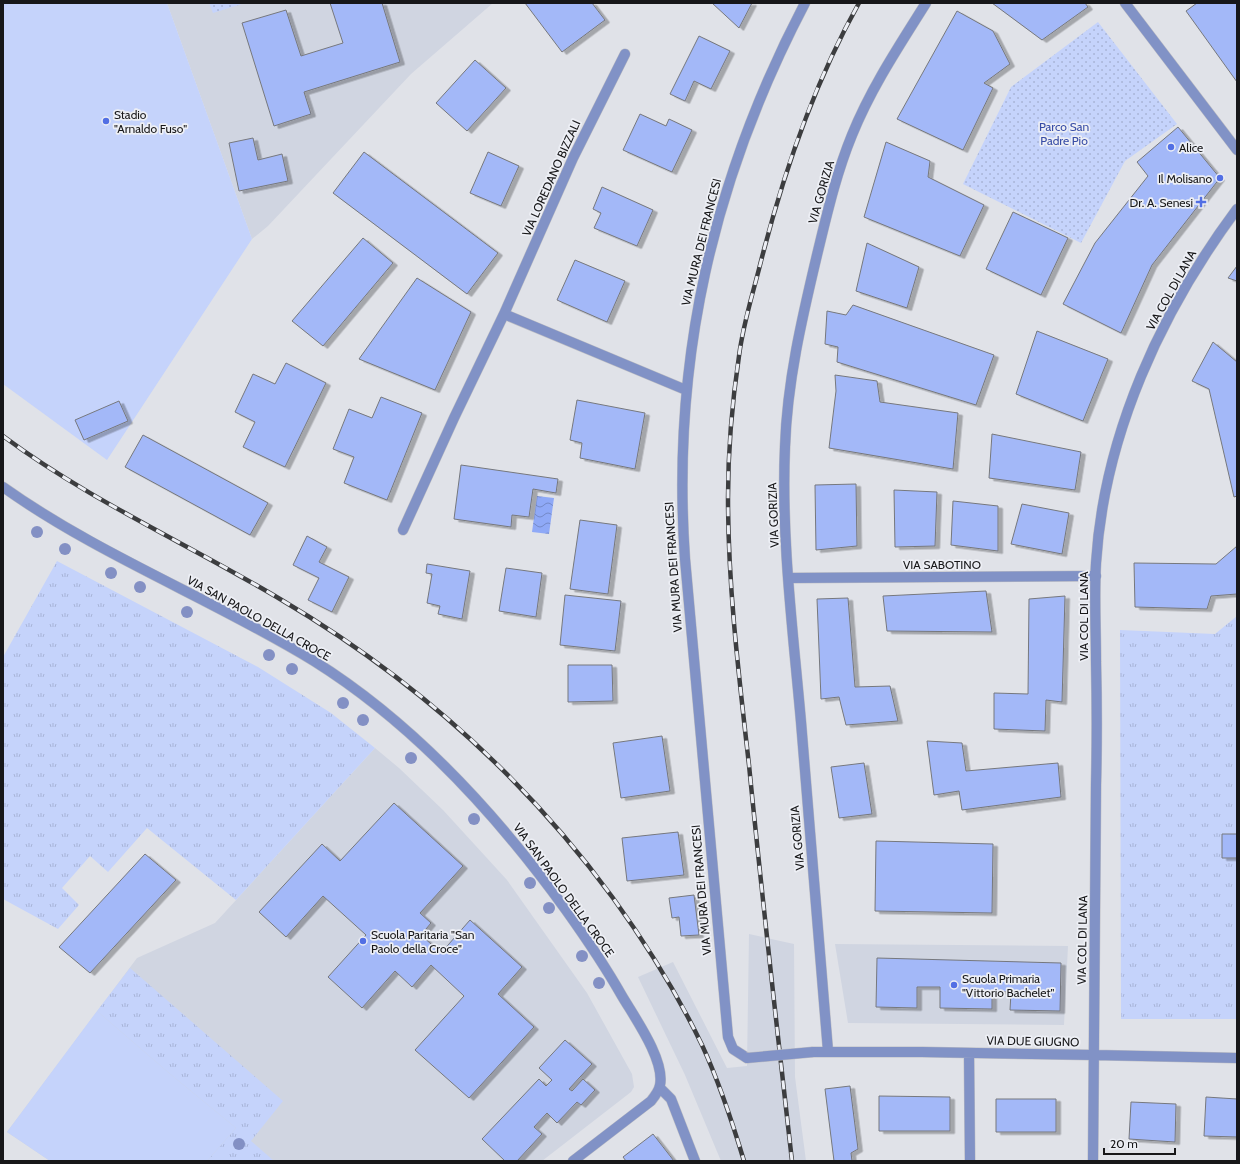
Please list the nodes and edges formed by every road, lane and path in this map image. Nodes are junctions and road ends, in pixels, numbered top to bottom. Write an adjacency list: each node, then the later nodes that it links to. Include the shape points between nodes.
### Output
1 (805, 3): 8 (street, VIA MURA DEI FRANCESI, via 767,80 724,196 695,316)
2 (926, 3): 12 (street, VIA GORIZIA, via 882,75 853,133 831,199 810,283 796,352 786,424 784,490)
3 (1125, 3): 5 (street)
4 (625, 54): 7 (street, VIA LOREDANO BIZZALI, via 573,158)
5 (1237, 150)
6 (1237, 209): 11 (street, VIA COL DI LANA, via 1217,236 1181,296 1132,397 1107,489)
7 (504, 314): 8 (street); 10 (street, VIA LOREDANO BIZZALI)
8 (686, 390): 13 (street, VIA MURA DEI FRANCESI, bridge, via 681,492 683,540 729,1044 737,1053 747,1058)
9 (3, 487): 17 (street, VIA SAN PAOLO DELLA CROCE, via 111,554 249,625 314,662 353,688 412,737 509,835 586,939 617,987 655,1056 661,1075)
10 (403, 530)
11 (1096, 576): 12 (street, VIA SABOTINO); 15 (street, VIA COL DI LANA)
12 (789, 578): 13 (street, VIA GORIZIA)
13 (828, 1051): 14 (street, VIA DUE GIUGNO)
14 (969, 1053): 15 (street, VIA DUE GIUGNO); 20 (street)
15 (1094, 1055): 16 (street, VIA DUE GIUGNO); 21 (street, VIA COL DI LANA)
16 (1237, 1058)
17 (660, 1088): 18 (street, via 651,1101); 19 (street, via 670,1099)
18 (573, 1161)
19 (695, 1161)
20 (970, 1161)
21 (1093, 1161)

